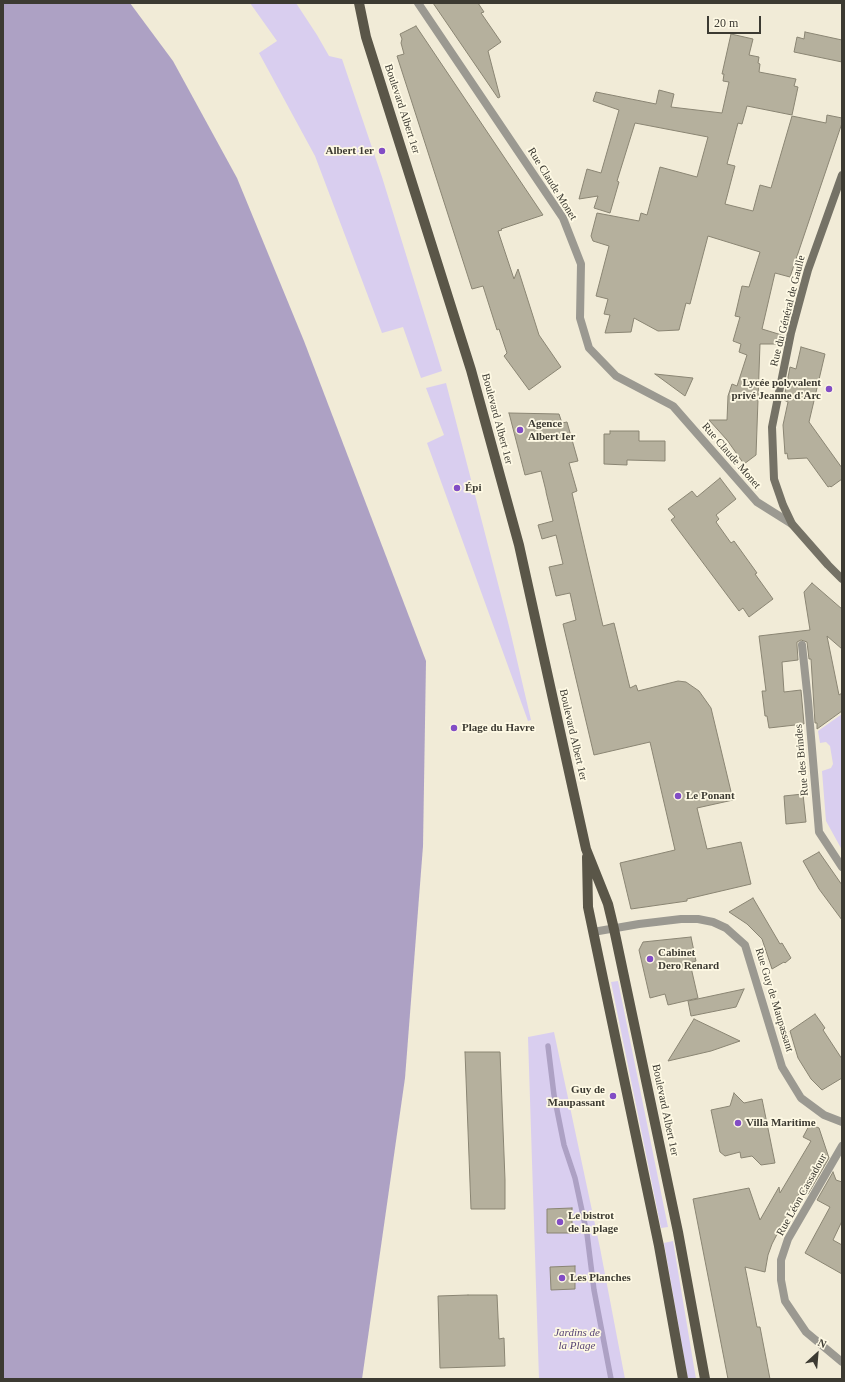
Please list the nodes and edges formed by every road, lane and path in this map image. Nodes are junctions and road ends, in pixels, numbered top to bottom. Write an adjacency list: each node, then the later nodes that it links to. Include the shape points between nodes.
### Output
1 (359, 3): 7 (main road, Boulevard Albert 1er, via 366,37 471,370 517,537)
2 (418, 3): 4 (street, Rue Claude Monet, via 563,218 581,264 580,318 589,348 616,376 673,406 757,502)
3 (842, 175): 4 (main road, Rue du Général de Gaulle, via 808,270 791,333 772,427 774,479)
4 (792, 524): 5 (main road, Rue du Général de Gaulle)
5 (842, 579)
6 (802, 645): 8 (street, Rue des Brindes, via 819,832)
7 (586, 849): 9 (main road, Boulevard Albert 1er, via 608,904); 10 (main road, Boulevard Albert 1er, via 588,907)
8 (842, 867)
9 (614, 929): 10 (street, Rue Guy de Maupassant); 11 (street, Rue Guy de Maupassant, via 681,919 698,919 713,922 731,932 745,945 782,1067 801,1098 824,1115); 15 (main road, Boulevard Albert 1er, via 678,1232)
10 (593, 932): 14 (main road, Boulevard Albert 1er, via 656,1231)
11 (842, 1122)
12 (842, 1146): 13 (street, Rue Léon Cassadour, via 788,1239 781,1260 785,1301 806,1332)
13 (842, 1362)
14 (683, 1379)
15 (705, 1379)

